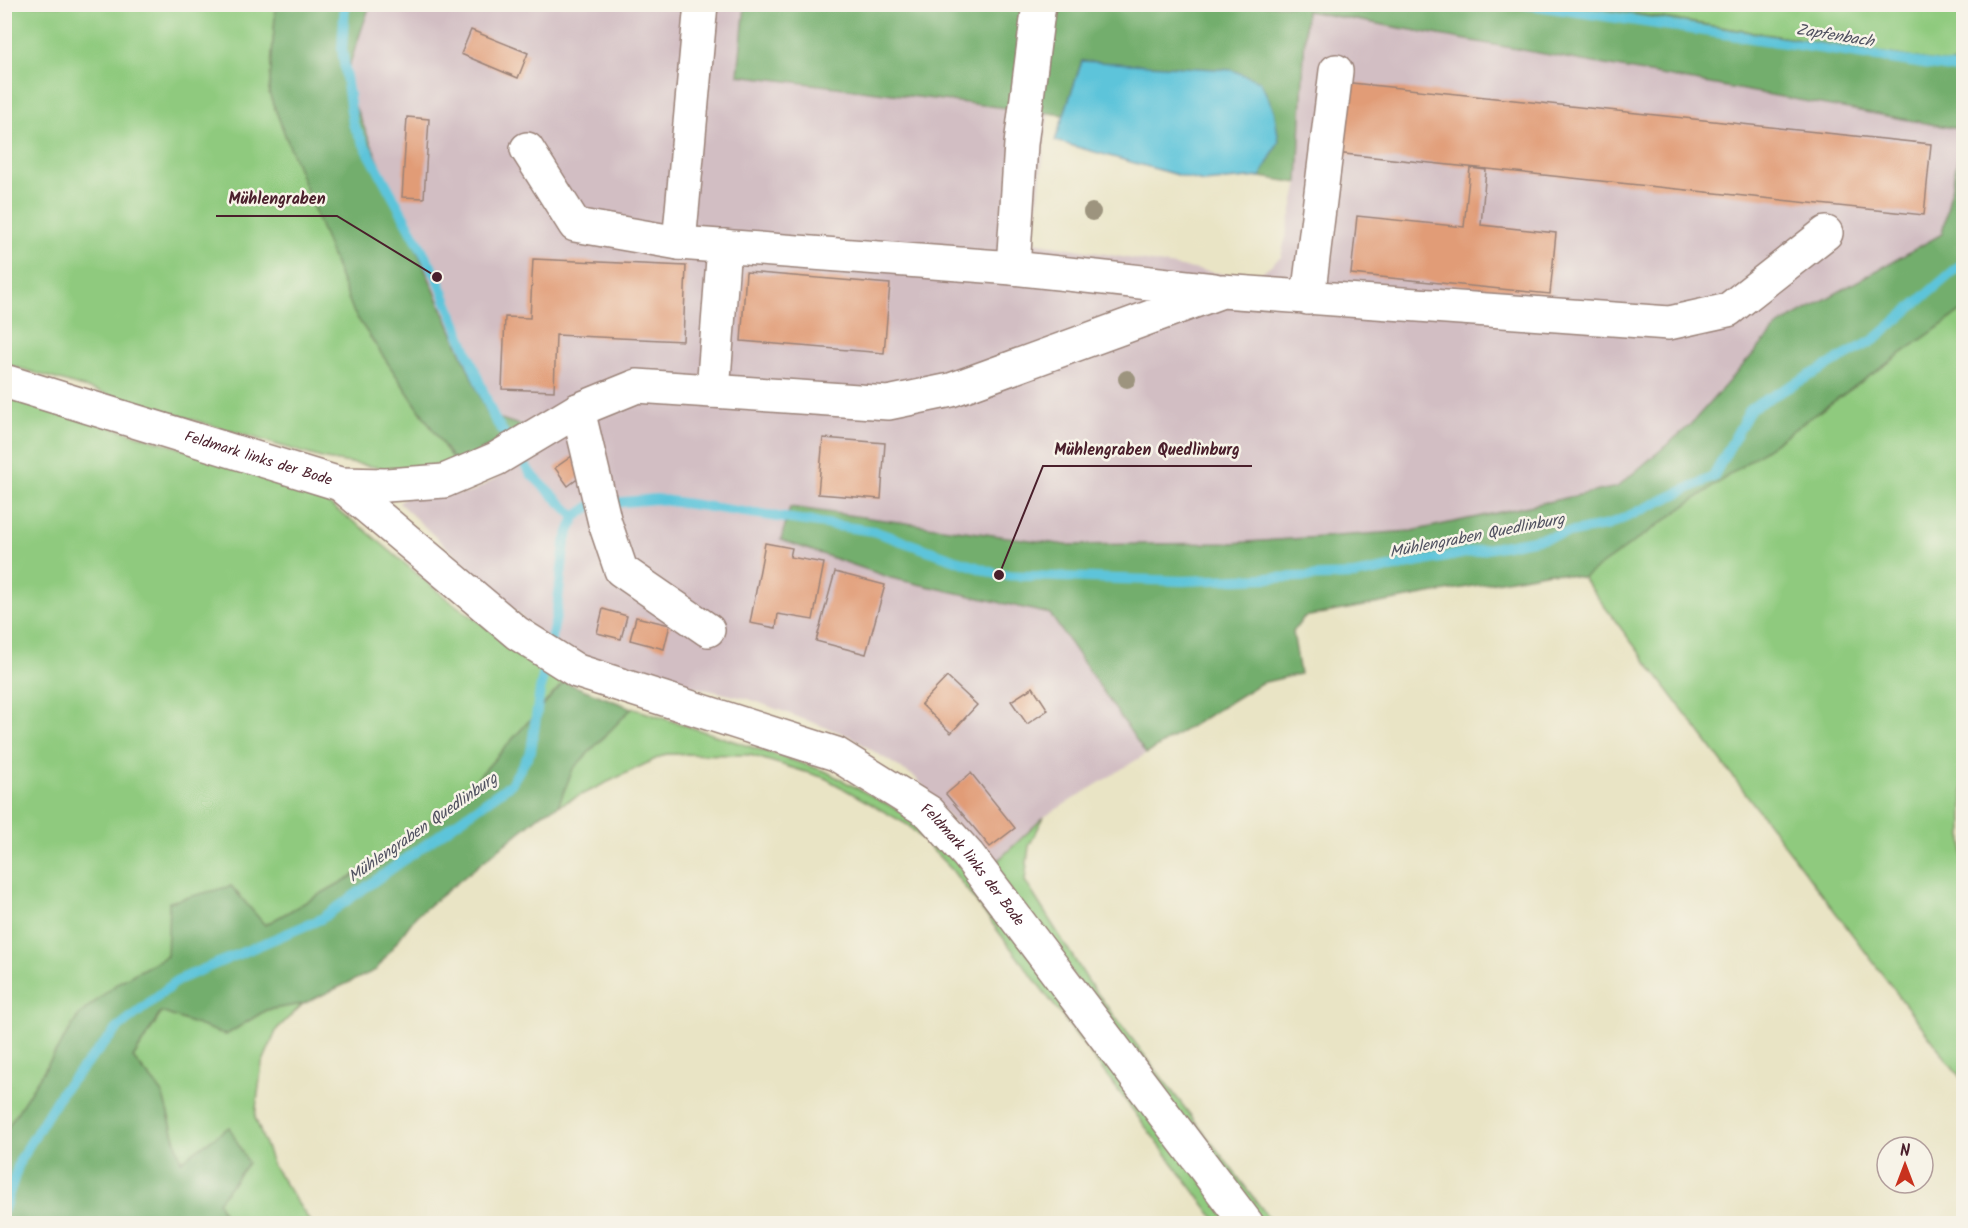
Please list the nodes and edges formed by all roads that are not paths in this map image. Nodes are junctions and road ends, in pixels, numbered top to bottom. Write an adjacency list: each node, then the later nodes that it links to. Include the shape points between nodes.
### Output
1 (700, 4): 6 (lane)
2 (1039, 4): 8 (lane, via 1021,144)
3 (1336, 71): 10 (lane)
4 (527, 149): 6 (lane, via 575,225)
5 (1826, 233): 10 (lane, via 1728,310 1669,323)
6 (679, 243): 7 (lane)
7 (724, 246): 8 (lane); 12 (lane)
8 (1013, 268): 9 (lane)
9 (1222, 291): 10 (lane); 12 (lane, via 951,390 888,403)
10 (1308, 298)
11 (4, 381): 14 (lane, Feldmark links der Bode)
12 (712, 391): 13 (lane, via 637,386)
13 (578, 410): 14 (lane, via 496,459 444,481); 15 (lane, via 605,523 621,570)
14 (340, 484): 16 (lane, Feldmark links der Bode, via 532,644 577,671 836,754 929,812 968,855)
15 (708, 630)
16 (1247, 1224)

